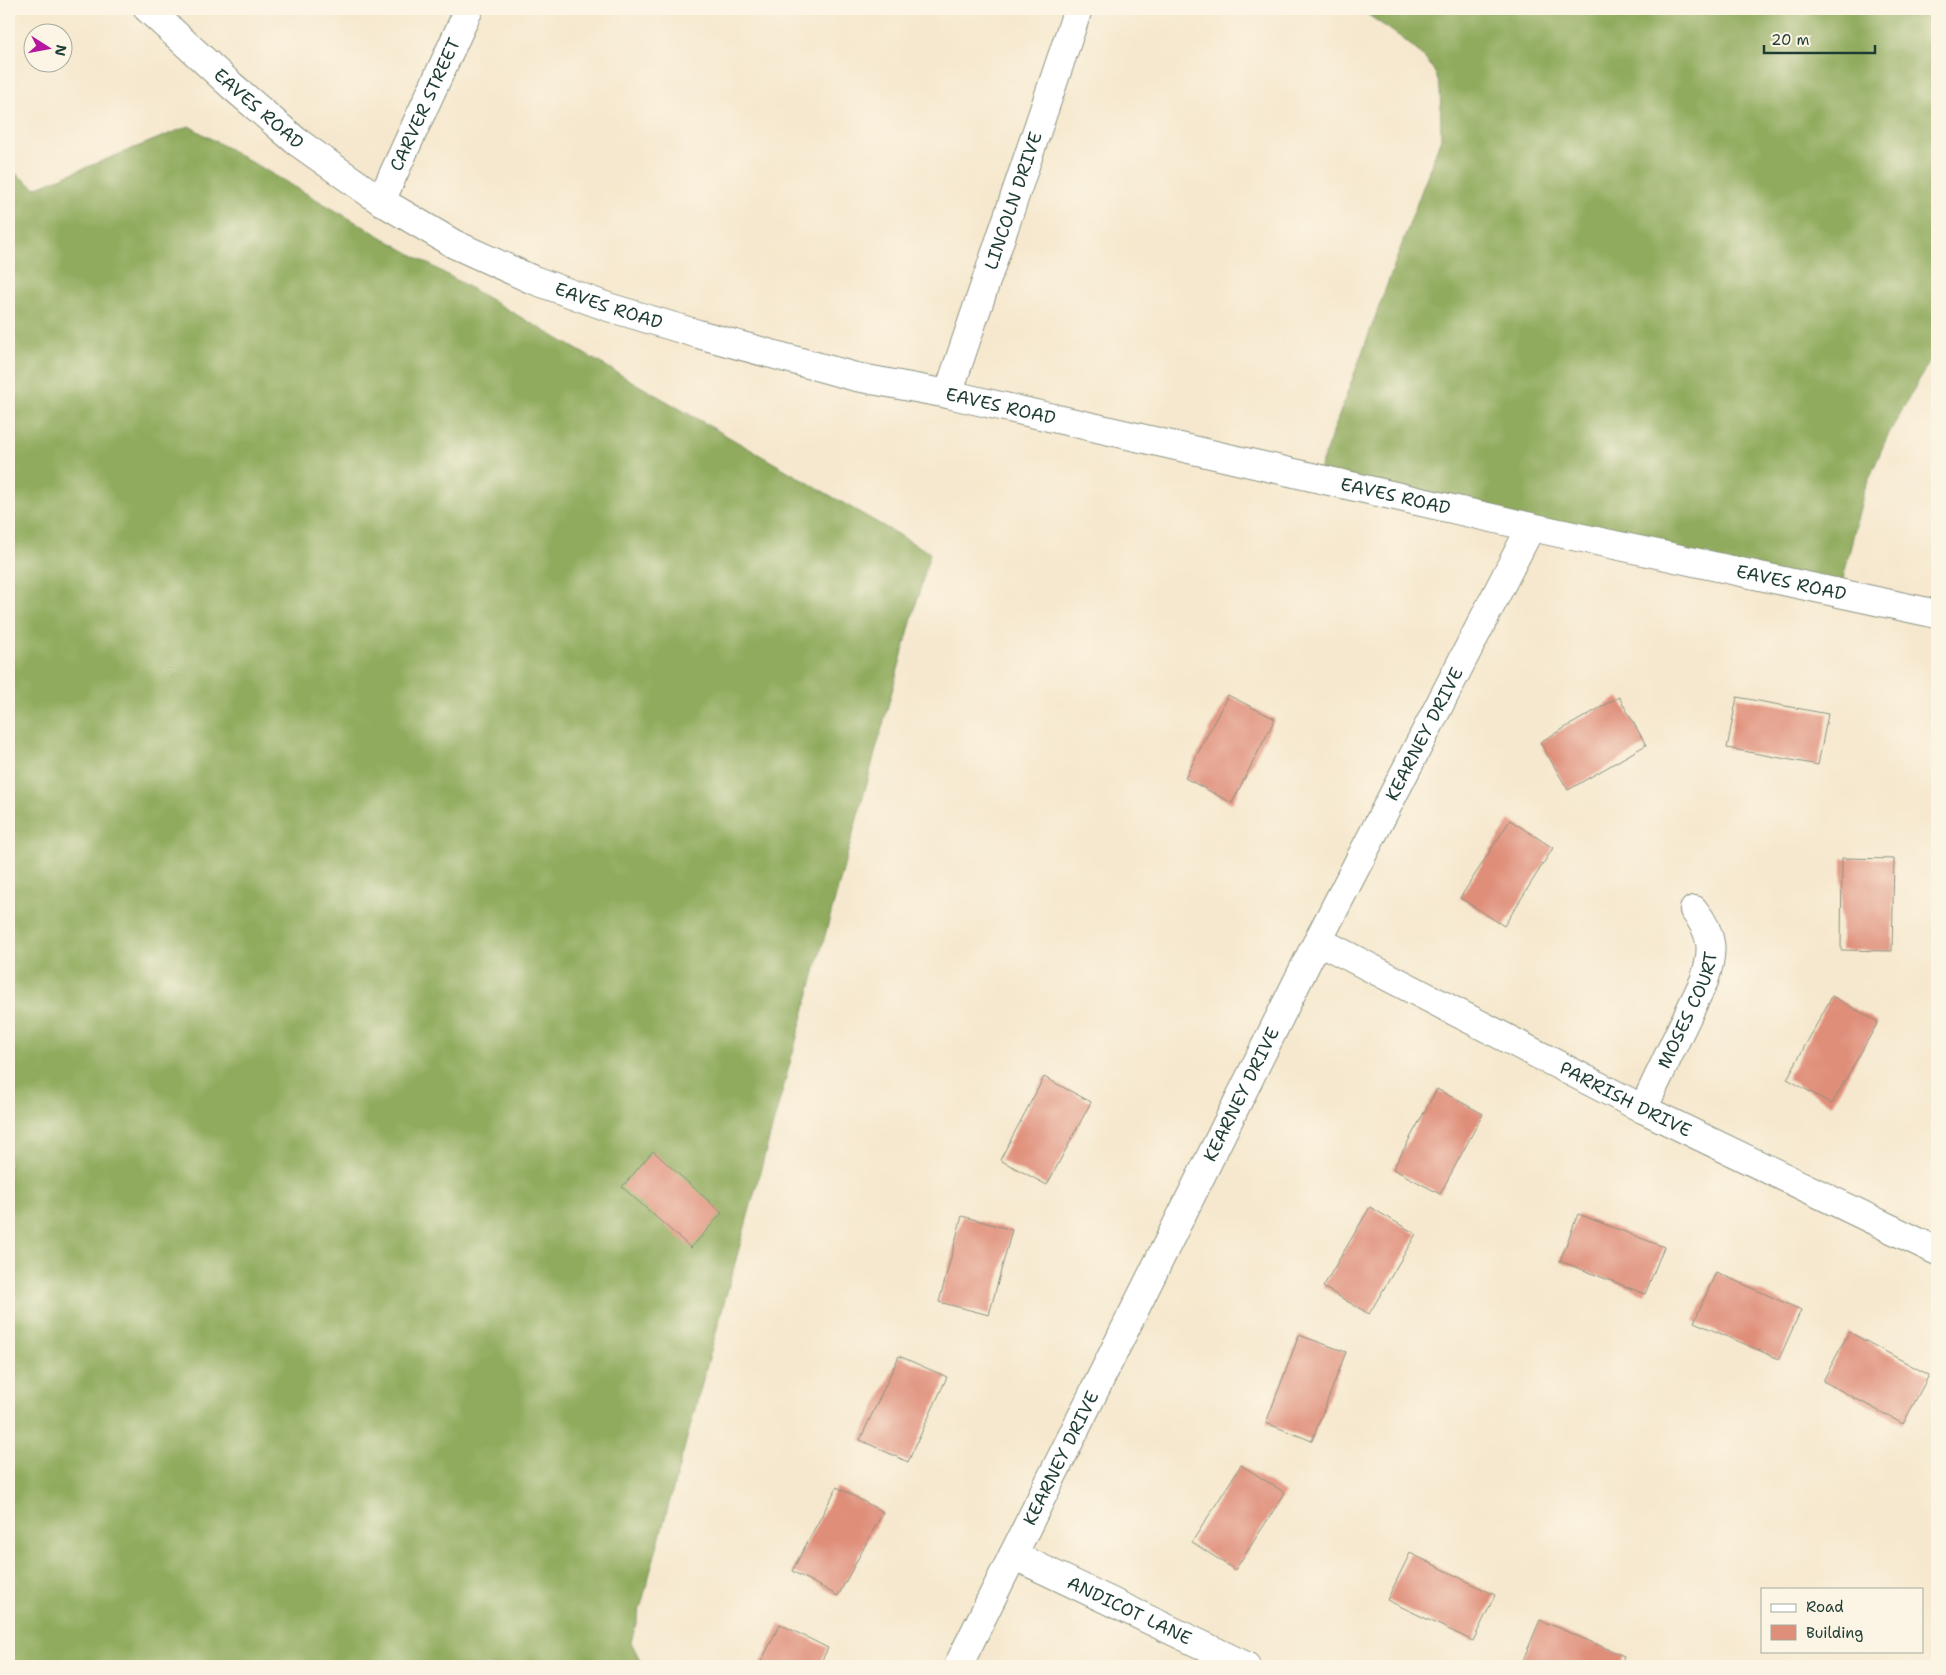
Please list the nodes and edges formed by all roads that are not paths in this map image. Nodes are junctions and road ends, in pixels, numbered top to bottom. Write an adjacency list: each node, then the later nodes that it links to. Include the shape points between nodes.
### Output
1 (148, 9): 4 (street, EAVES ROAD, via 296,141)
2 (469, 9): 4 (street, CARVER STREET)
3 (1078, 9): 5 (street, LINCOLN DRIVE)
4 (381, 201): 5 (street, EAVES ROAD, via 462,248 531,279 608,307 856,377)
5 (948, 394): 6 (street, EAVES ROAD)
6 (1531, 526): 7 (street, EAVES ROAD); 9 (street, KEARNEY DRIVE)
7 (1937, 614)
8 (1694, 910): 10 (street, MOSES COURT, via 1705,924 1711,940 1711,962)
9 (1319, 941): 10 (street, PARRISH DRIVE); 12 (street, KEARNEY DRIVE)
10 (1643, 1109): 11 (street, PARRISH DRIVE)
11 (1937, 1251)
12 (1013, 1555): 13 (street, KEARNEY DRIVE); 14 (street, ANDICOT LANE)
13 (958, 1666)
14 (1246, 1666)

